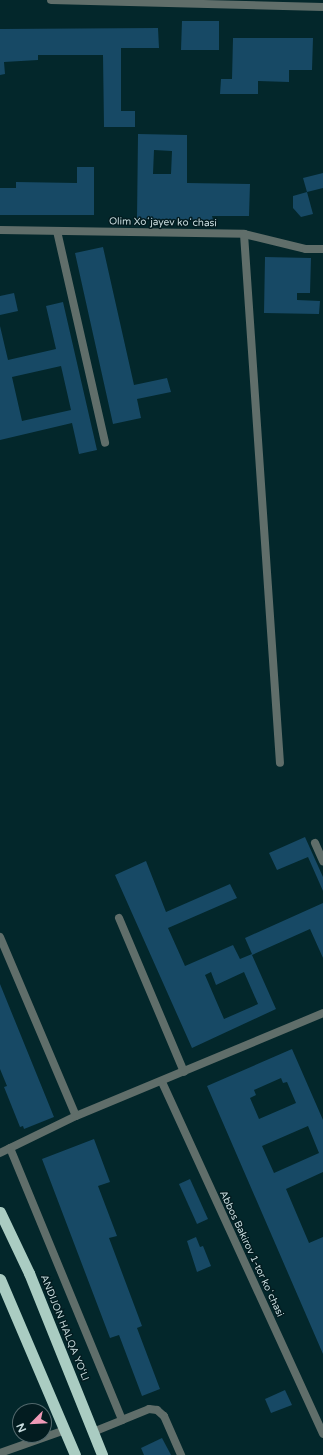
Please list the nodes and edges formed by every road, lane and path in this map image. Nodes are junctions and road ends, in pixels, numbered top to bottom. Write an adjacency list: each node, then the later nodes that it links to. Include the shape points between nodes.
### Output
1 (51, 0): 2 (street)
2 (323, 7)
3 (0, 230): 4 (street, Olim Xoʻjayev koʻchasi)
4 (58, 231): 5 (street, Olim Xoʻjayev koʻchasi); 7 (street)
5 (244, 234): 6 (street, Olim Xoʻjayev koʻchasi, via 306,249); 8 (street)
6 (323, 249)
7 (105, 443)
8 (280, 763)
9 (315, 843): 10 (street)
10 (323, 861)
11 (119, 918): 14 (street)
12 (0, 937): 16 (street)
13 (323, 1012): 14 (street)
14 (184, 1072): 15 (street)
15 (162, 1082): 16 (street); 24 (street, Abbos Bakirov 1-tor koʻchasi)
16 (76, 1116): 17 (street)
17 (10, 1148): 18 (street); 21 (street)
18 (0, 1153)
19 (0, 1212): 23 (highway, ANDIJON HALQA YO‘LI, via 30,1273)
20 (0, 1279): 22 (highway)
21 (122, 1420): 23 (street); 28 (street, via 149,1409 157,1410 164,1416)
22 (65, 1430): 25 (street); 26 (highway)
23 (93, 1432): 27 (highway, ANDIJON HALQA YO‘LI)
24 (323, 1434)
25 (0, 1453)
26 (75, 1455)
27 (102, 1455)
28 (182, 1455)

